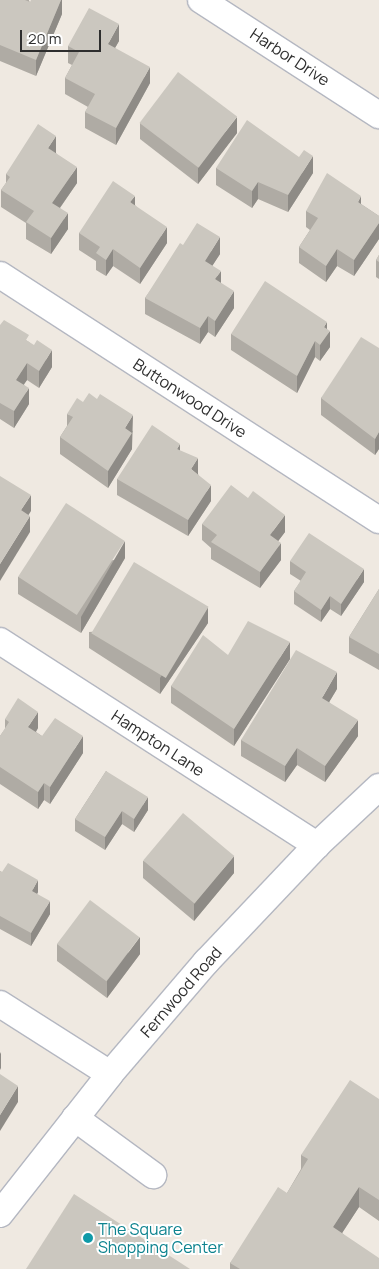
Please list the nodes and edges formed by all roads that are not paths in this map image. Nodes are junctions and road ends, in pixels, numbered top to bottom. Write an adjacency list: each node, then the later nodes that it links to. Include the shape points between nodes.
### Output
1 (203, 0): 2 (street, Harbor Drive)
2 (379, 115)
3 (0, 276): 4 (street, Buttonwood Drive)
4 (379, 520)
5 (0, 641): 7 (street, Hampton Lane)
6 (379, 787): 7 (street, Fernwood Road)
7 (317, 844): 9 (street, Fernwood Road)
8 (0, 1004): 9 (street)
9 (110, 1074): 10 (street, Fernwood Road)
10 (75, 1118): 11 (street); 12 (street, Fernwood Road)
11 (152, 1175)
12 (0, 1214)

